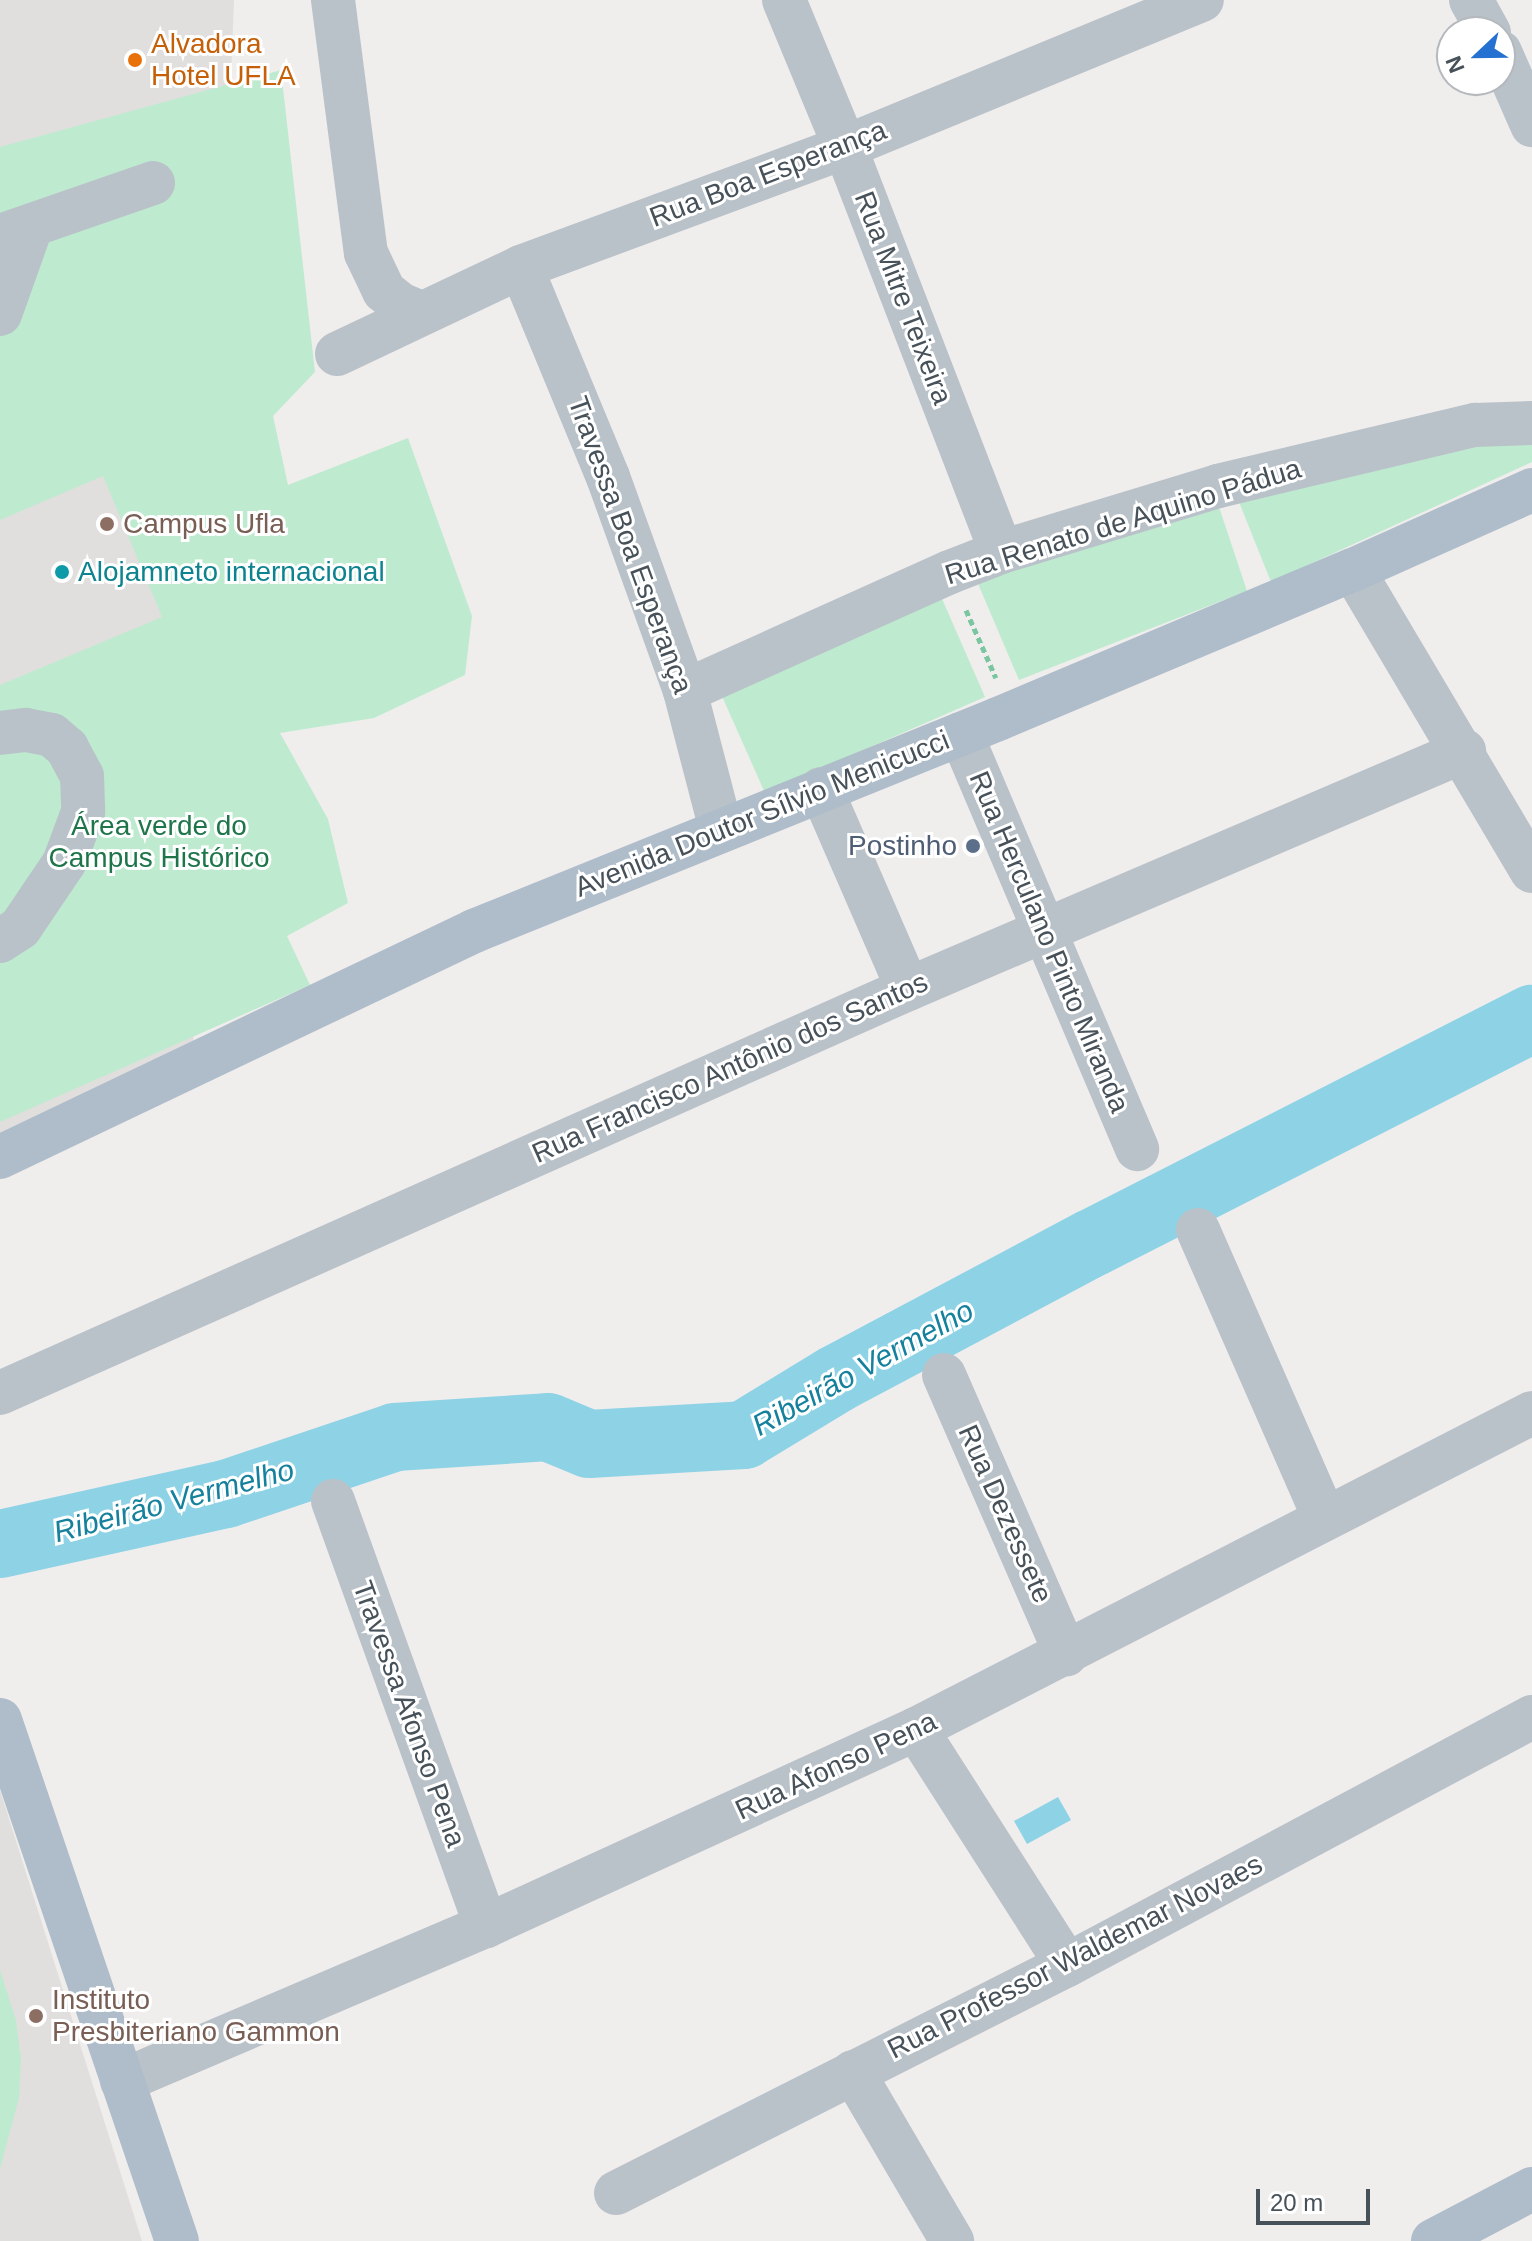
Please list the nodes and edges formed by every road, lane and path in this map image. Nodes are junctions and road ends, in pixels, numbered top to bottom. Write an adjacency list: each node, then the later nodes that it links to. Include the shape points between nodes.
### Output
1 (333, 0): 10 (street, via 366,253 384,291)
2 (784, 0): 6 (street, Rua Mitre Teixeira)
3 (1202, 0): 6 (street, Rua Boa Esperança)
4 (1516, 88): 5 (street)
5 (1532, 125)
6 (845, 147): 9 (street, Rua Boa Esperança); 15 (street, Rua Mitre Teixeira)
7 (153, 183): 8 (street)
8 (16, 232): 11 (street)
9 (521, 267): 10 (street, Rua Boa Esperança); 18 (street, Travessa Boa Esperança, via 608,477)
10 (421, 313): 12 (street, Rua Boa Esperança)
11 (0, 314)
12 (337, 354)
13 (1532, 423): 15 (street, Rua Renato de Aquino Pádua, via 1475,425 1218,486)
14 (1532, 490): 16 (main road, Avenida Doutor Sílvio Menicucci)
15 (1001, 552): 17 (street, Rua Renato de Aquino Pádua)
16 (1353, 570): 19 (main road, Avenida Doutor Sílvio Menicucci); 21 (street)
17 (950, 572): 18 (street, Rua Renato de Aquino Pádua); 19 (path, via 1000,688)
18 (685, 691): 23 (street, Travessa Boa Esperança)
19 (980, 726): 22 (main road, Avenida Doutor Sílvio Menicucci); 25 (street, Rua Herculano Pinto Miranda)
20 (0, 733): 26 (street, via 52,735 67,748 82,776 83,812 64,863 20,928)
21 (1464, 751): 24 (street); 25 (street, Rua Francisco Antônio dos Santos)
22 (821, 789): 23 (main road, Avenida Doutor Sílvio Menicucci); 27 (street)
23 (721, 829): 29 (main road, Avenida Doutor Sílvio Menicucci, via 474,931)
24 (1532, 871)
25 (1042, 930): 27 (street, Rua Francisco Antônio dos Santos); 28 (street, Rua Herculano Pinto Miranda)
26 (0, 941)
27 (908, 989): 32 (street, Rua Francisco Antônio dos Santos)
28 (1137, 1149)
29 (0, 1157)
30 (1198, 1230): 35 (street)
31 (944, 1375): 36 (street, Rua Dezessete)
32 (0, 1393)
33 (1532, 1413): 35 (street, Rua Afonso Pena)
34 (333, 1501): 40 (street, Travessa Afonso Pena)
35 (1324, 1517): 36 (street, Rua Afonso Pena)
36 (1066, 1654): 39 (street, Rua Afonso Pena)
37 (1532, 1717): 41 (street, Rua Professor Waldemar Novaes)
38 (0, 1720): 43 (main road)
39 (916, 1729): 40 (street, Rua Afonso Pena); 41 (street)
40 (486, 1926): 43 (street, Rua Afonso Pena)
41 (1067, 1965): 42 (street, Rua Professor Waldemar Novaes)
42 (853, 2072): 45 (street, Rua Professor Waldemar Novaes); 47 (street)
43 (122, 2081): 46 (main road)
44 (1532, 2189): 48 (main road)
45 (616, 2193)
46 (177, 2241)
47 (952, 2241)
48 (1433, 2241)

